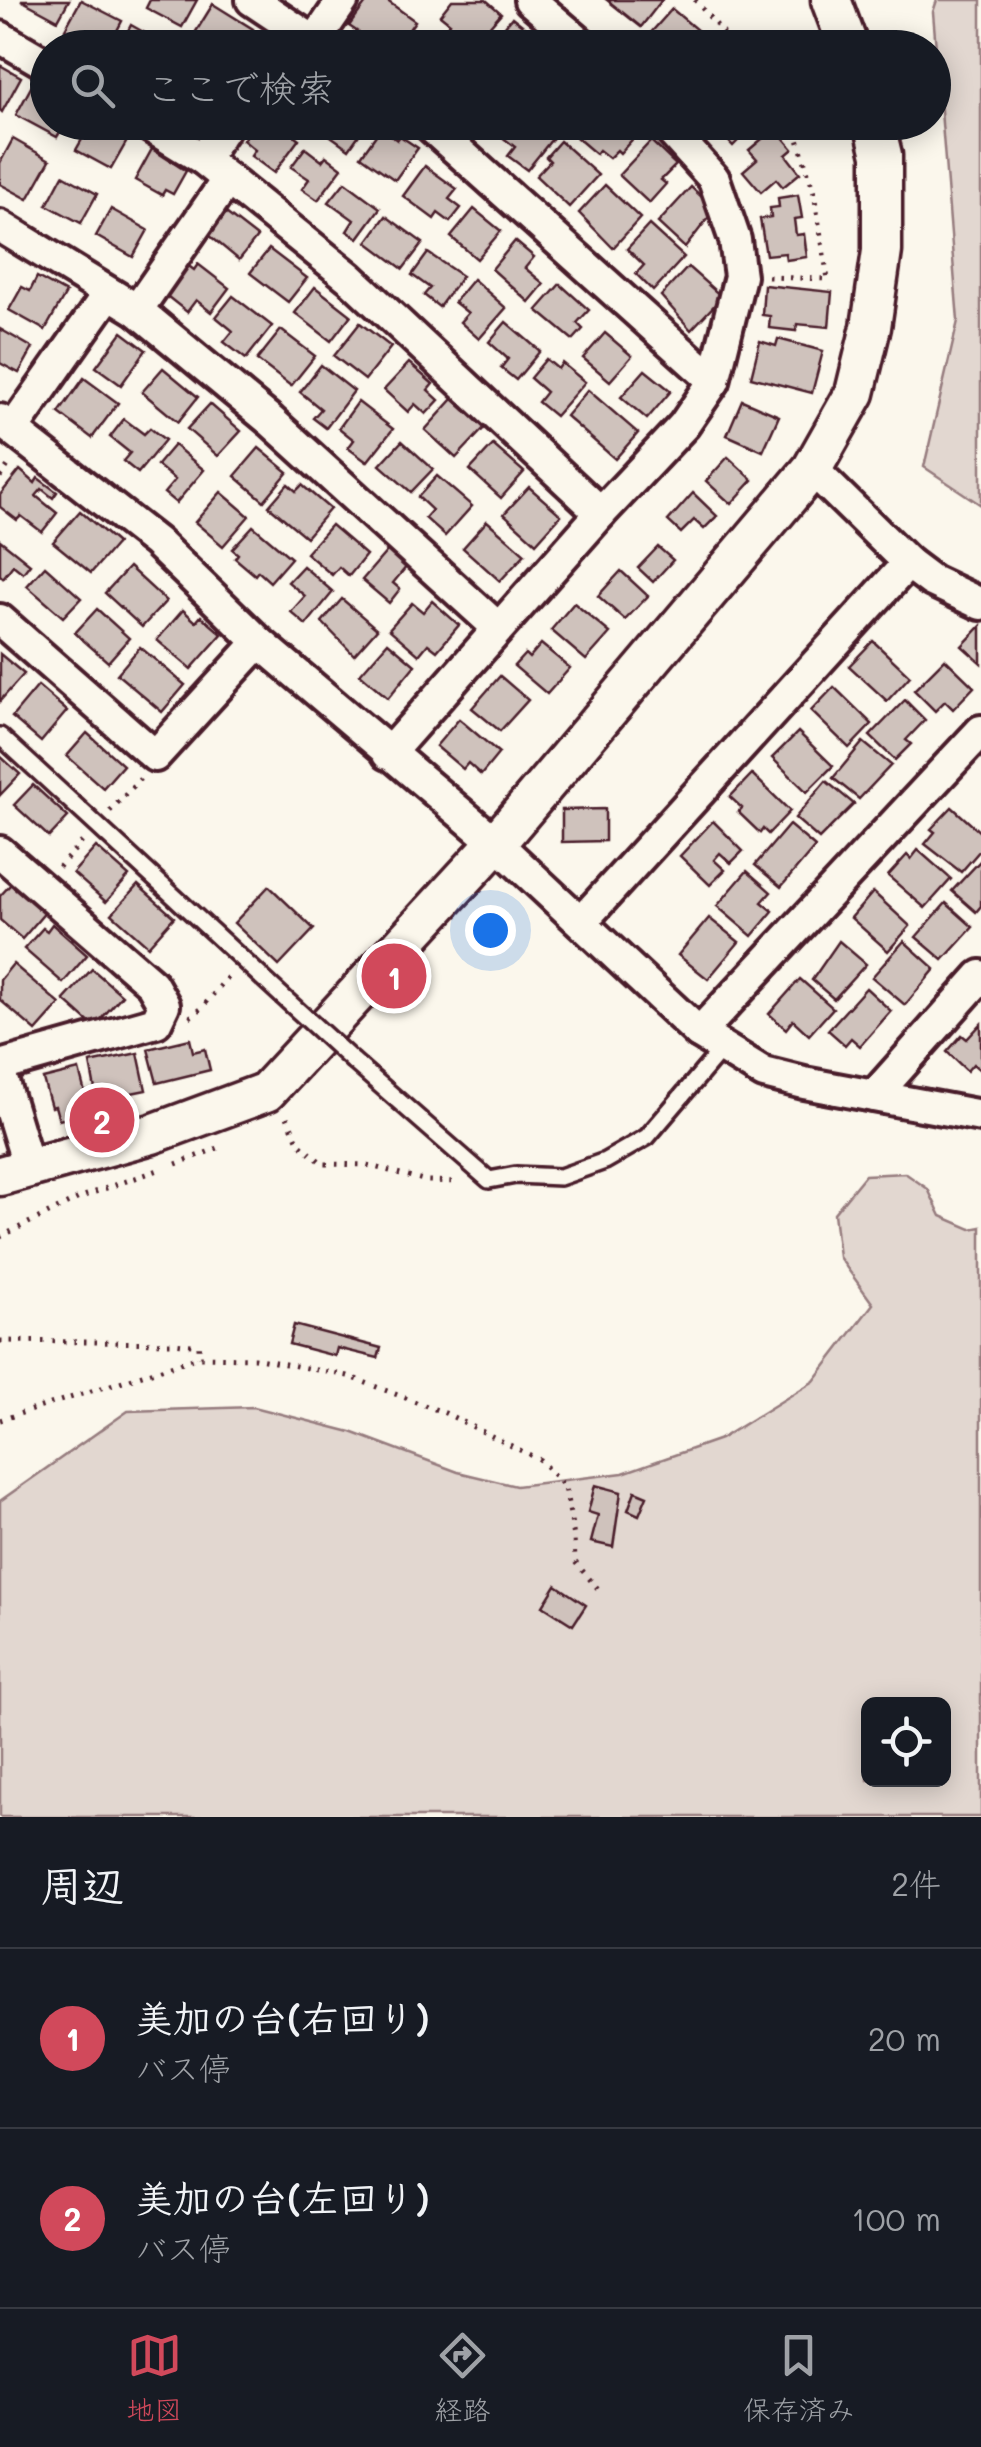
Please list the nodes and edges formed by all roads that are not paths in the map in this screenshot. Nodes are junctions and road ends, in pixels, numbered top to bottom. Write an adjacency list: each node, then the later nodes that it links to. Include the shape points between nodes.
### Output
1 (252, 0): 5 (street)
2 (343, 0): 6 (street)
3 (530, 0): 7 (street)
4 (831, 0): 8 (street)
5 (289, 30)
6 (314, 30)
7 (565, 30)
8 (843, 30)
9 (0, 38): 10 (street)
10 (30, 55)
11 (172, 140): 16 (street)
12 (216, 140): 16 (street)
13 (446, 140): 21 (street)
14 (679, 140): 21 (street, via 714,180 736,240 740,276)
15 (878, 140): 23 (street, via 882,251 871,327 856,394)
16 (203, 159): 17 (street)
17 (228, 179): 20 (street); 24 (street, via 350,278)
18 (0, 226): 19 (street)
19 (108, 294): 20 (street); 22 (street)
20 (137, 310): 28 (street, via 271,421)
21 (714, 381): 24 (street, via 684,425)
22 (6, 424): 29 (street, via 156,542)
23 (812, 470): 25 (street); 33 (street)
24 (601, 513): 28 (street)
25 (908, 563): 26 (street); 35 (street)
26 (981, 604)
27 (0, 620): 29 (street, via 155,756)
28 (498, 628): 32 (street)
29 (260, 642): 32 (street)
30 (981, 731): 37 (street)
31 (0, 736): 37 (lane, bridge, via 488,1180 560,1177 647,1137)
32 (388, 754): 33 (street)
33 (496, 843): 35 (street); 41 (street, via 266,1092 152,1134)
34 (0, 852): 38 (street, via 152,984 164,1005 156,1022)
35 (582, 922): 37 (street)
36 (981, 976): 39 (street)
37 (711, 1041): 39 (street, via 764,1072)
38 (0, 1070): 41 (street)
39 (874, 1096): 40 (street)
40 (981, 1116)
41 (15, 1172)

